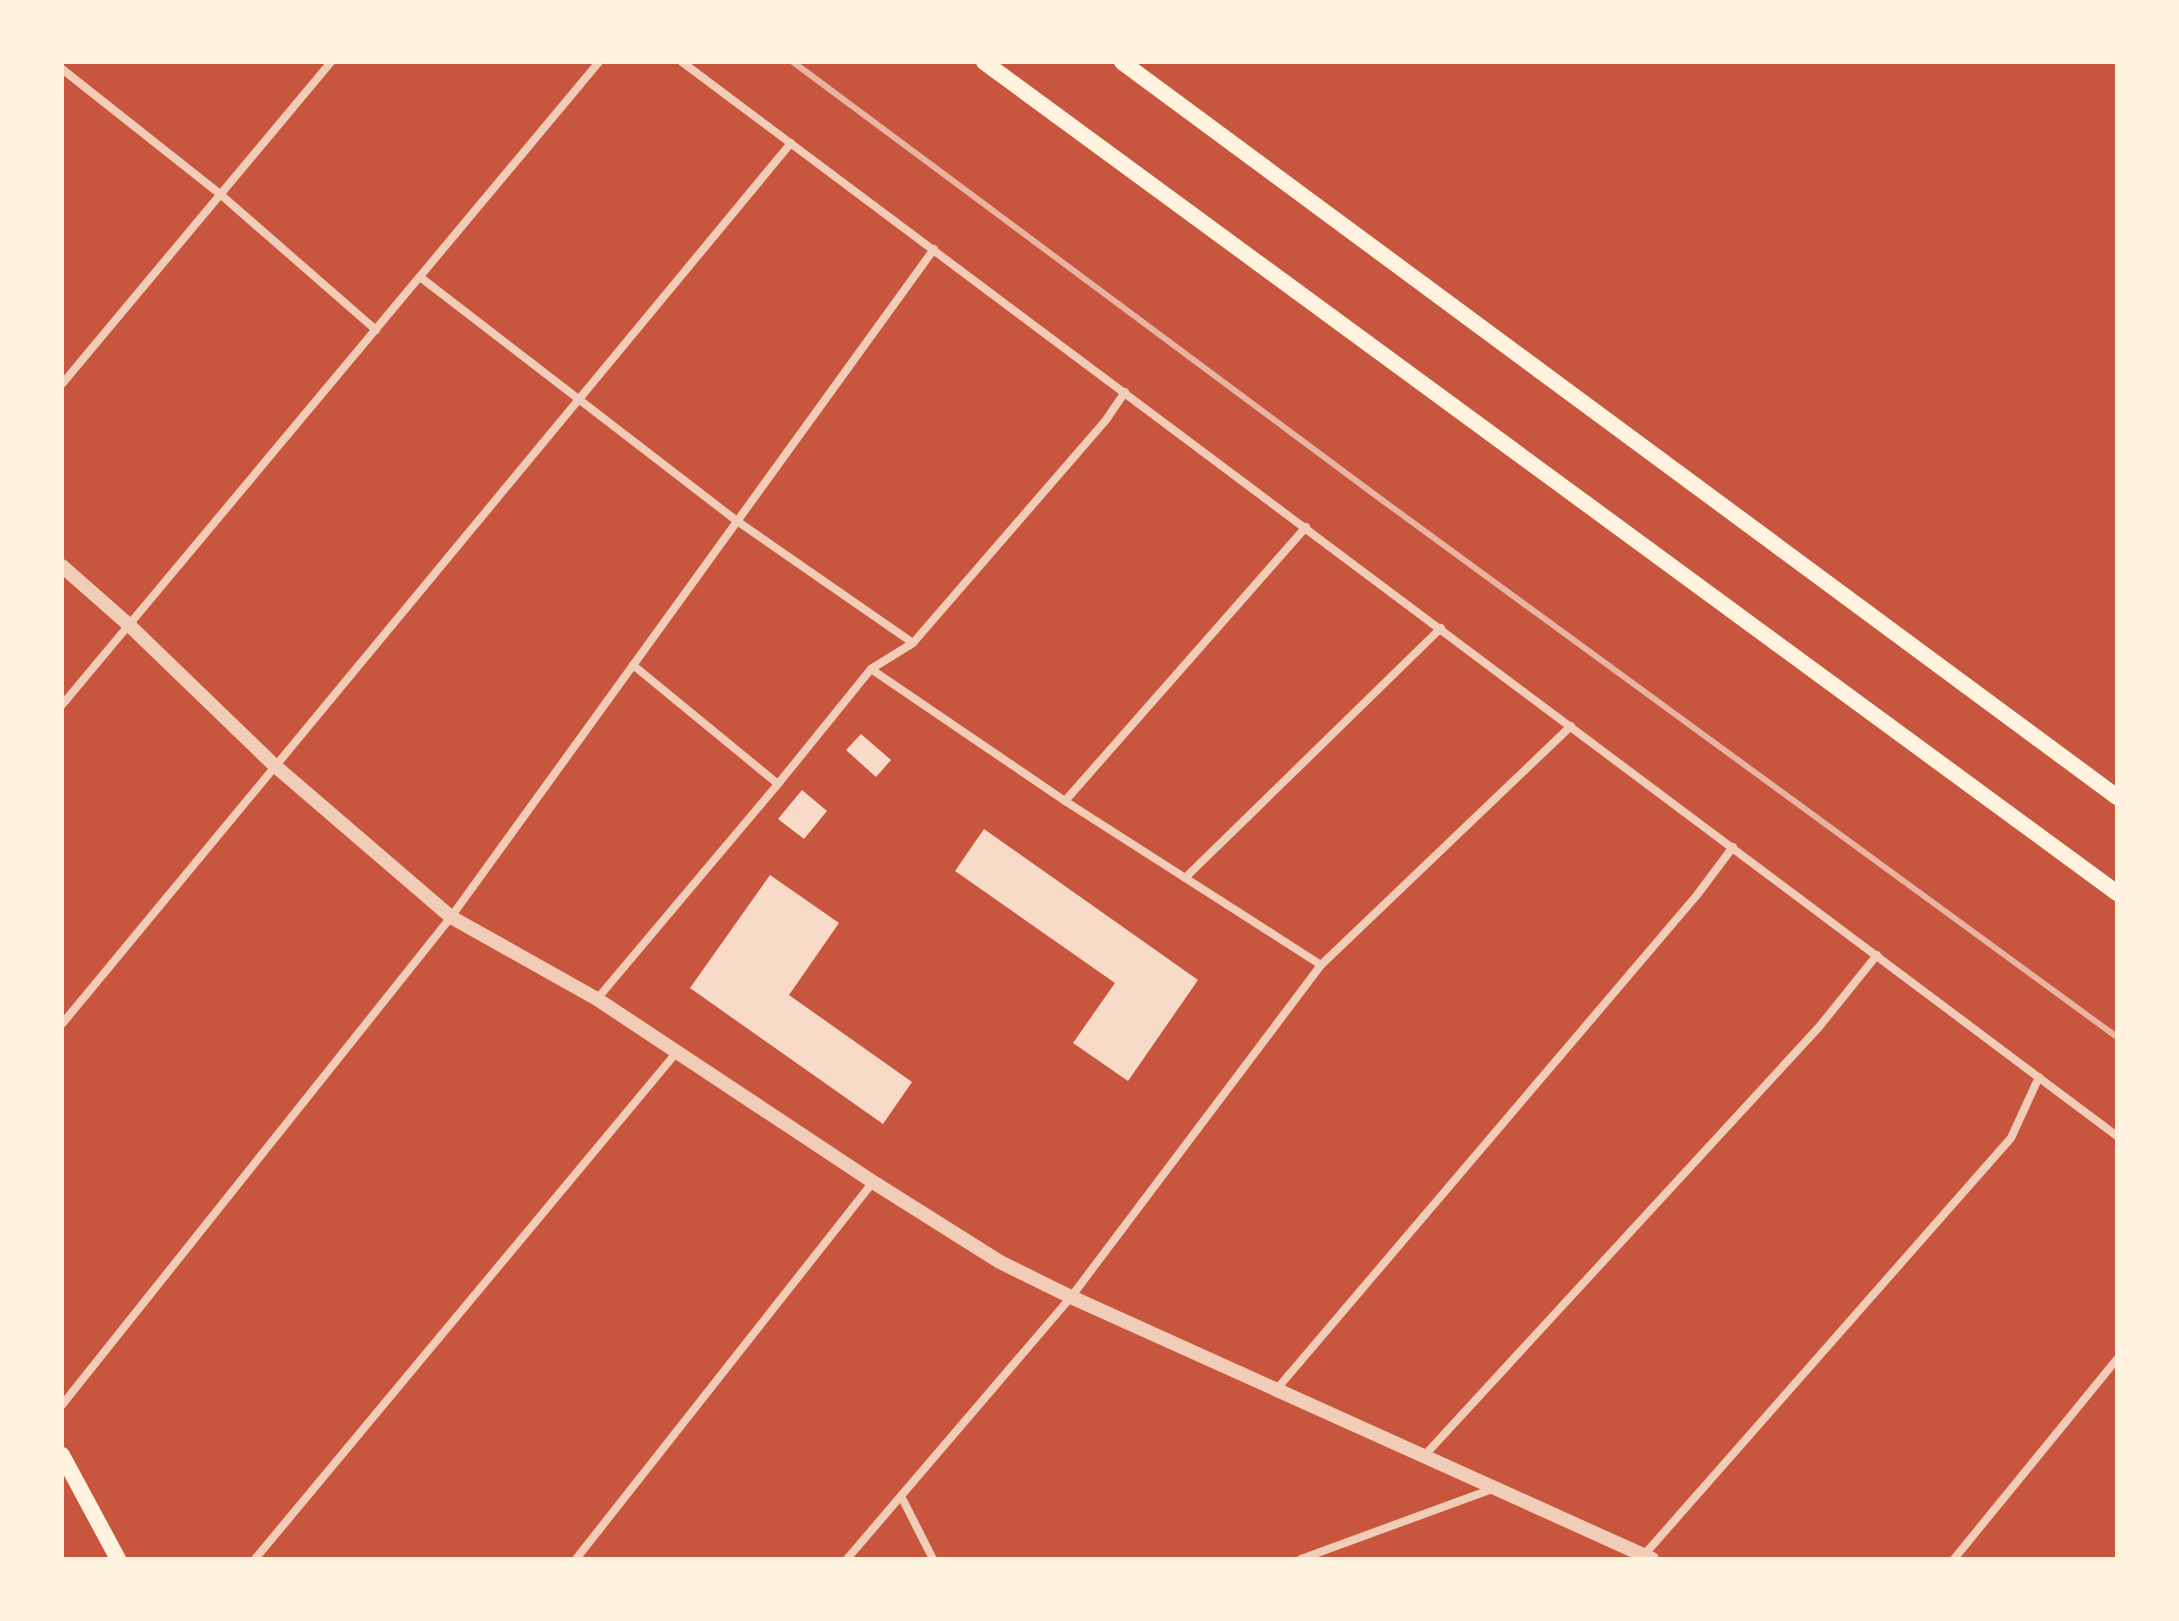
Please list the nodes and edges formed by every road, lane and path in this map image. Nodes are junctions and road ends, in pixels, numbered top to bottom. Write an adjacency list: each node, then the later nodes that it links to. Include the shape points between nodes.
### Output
1 (331, 62): 8 (street)
2 (599, 62): 10 (street)
3 (682, 62): 7 (street)
4 (984, 62): 31 (main road)
5 (1122, 62): 27 (main road)
6 (62, 69): 8 (street)
7 (791, 143): 9 (street); 14 (street)
8 (220, 194): 11 (street); 12 (street)
9 (934, 249): 13 (street); 15 (street)
10 (420, 277): 11 (street); 14 (street)
11 (376, 330): 18 (street)
12 (62, 384)
13 (1125, 392): 16 (street); 20 (street)
14 (579, 398): 15 (street); 25 (street)
15 (737, 521): 20 (street); 21 (street)
16 (1306, 527): 19 (street); 28 (street)
17 (62, 566): 18 (street)
18 (129, 625): 23 (street); 25 (street)
19 (1441, 628): 24 (street); 30 (street)
20 (913, 643): 22 (street)
21 (633, 665): 26 (street); 32 (street)
22 (871, 669): 26 (street); 28 (street)
23 (62, 705)
24 (1571, 726): 29 (street); 34 (street)
25 (274, 765): 32 (street); 36 (street)
26 (778, 784): 35 (street)
27 (2117, 797)
28 (1065, 801): 30 (street)
29 (1733, 847): 33 (street); 43 (street)
30 (1185, 878): 34 (street)
31 (2117, 893)
32 (451, 917): 35 (street); 44 (street)
33 (1877, 955): 38 (street); 46 (street, via 1819,1027)
34 (1321, 965): 41 (street)
35 (597, 999): 37 (street)
36 (62, 1024)
37 (676, 1053): 40 (street); 51 (street)
38 (2039, 1077): 39 (street); 49 (street, via 2011,1138)
39 (2117, 1136)
40 (873, 1182): 41 (street, via 1000,1262); 52 (street)
41 (1071, 1297): 43 (street); 48 (street)
42 (2117, 1359): 56 (street)
43 (1276, 1390): 46 (street)
44 (62, 1405)
45 (62, 1455): 50 (main road)
46 (1424, 1456): 47 (street)
47 (1496, 1488): 49 (street); 55 (street)
48 (901, 1496): 53 (street); 54 (street)
49 (1648, 1557)
50 (118, 1559)
51 (255, 1559)
52 (576, 1559)
53 (847, 1559)
54 (933, 1559)
55 (1301, 1559)
56 (1954, 1559)

